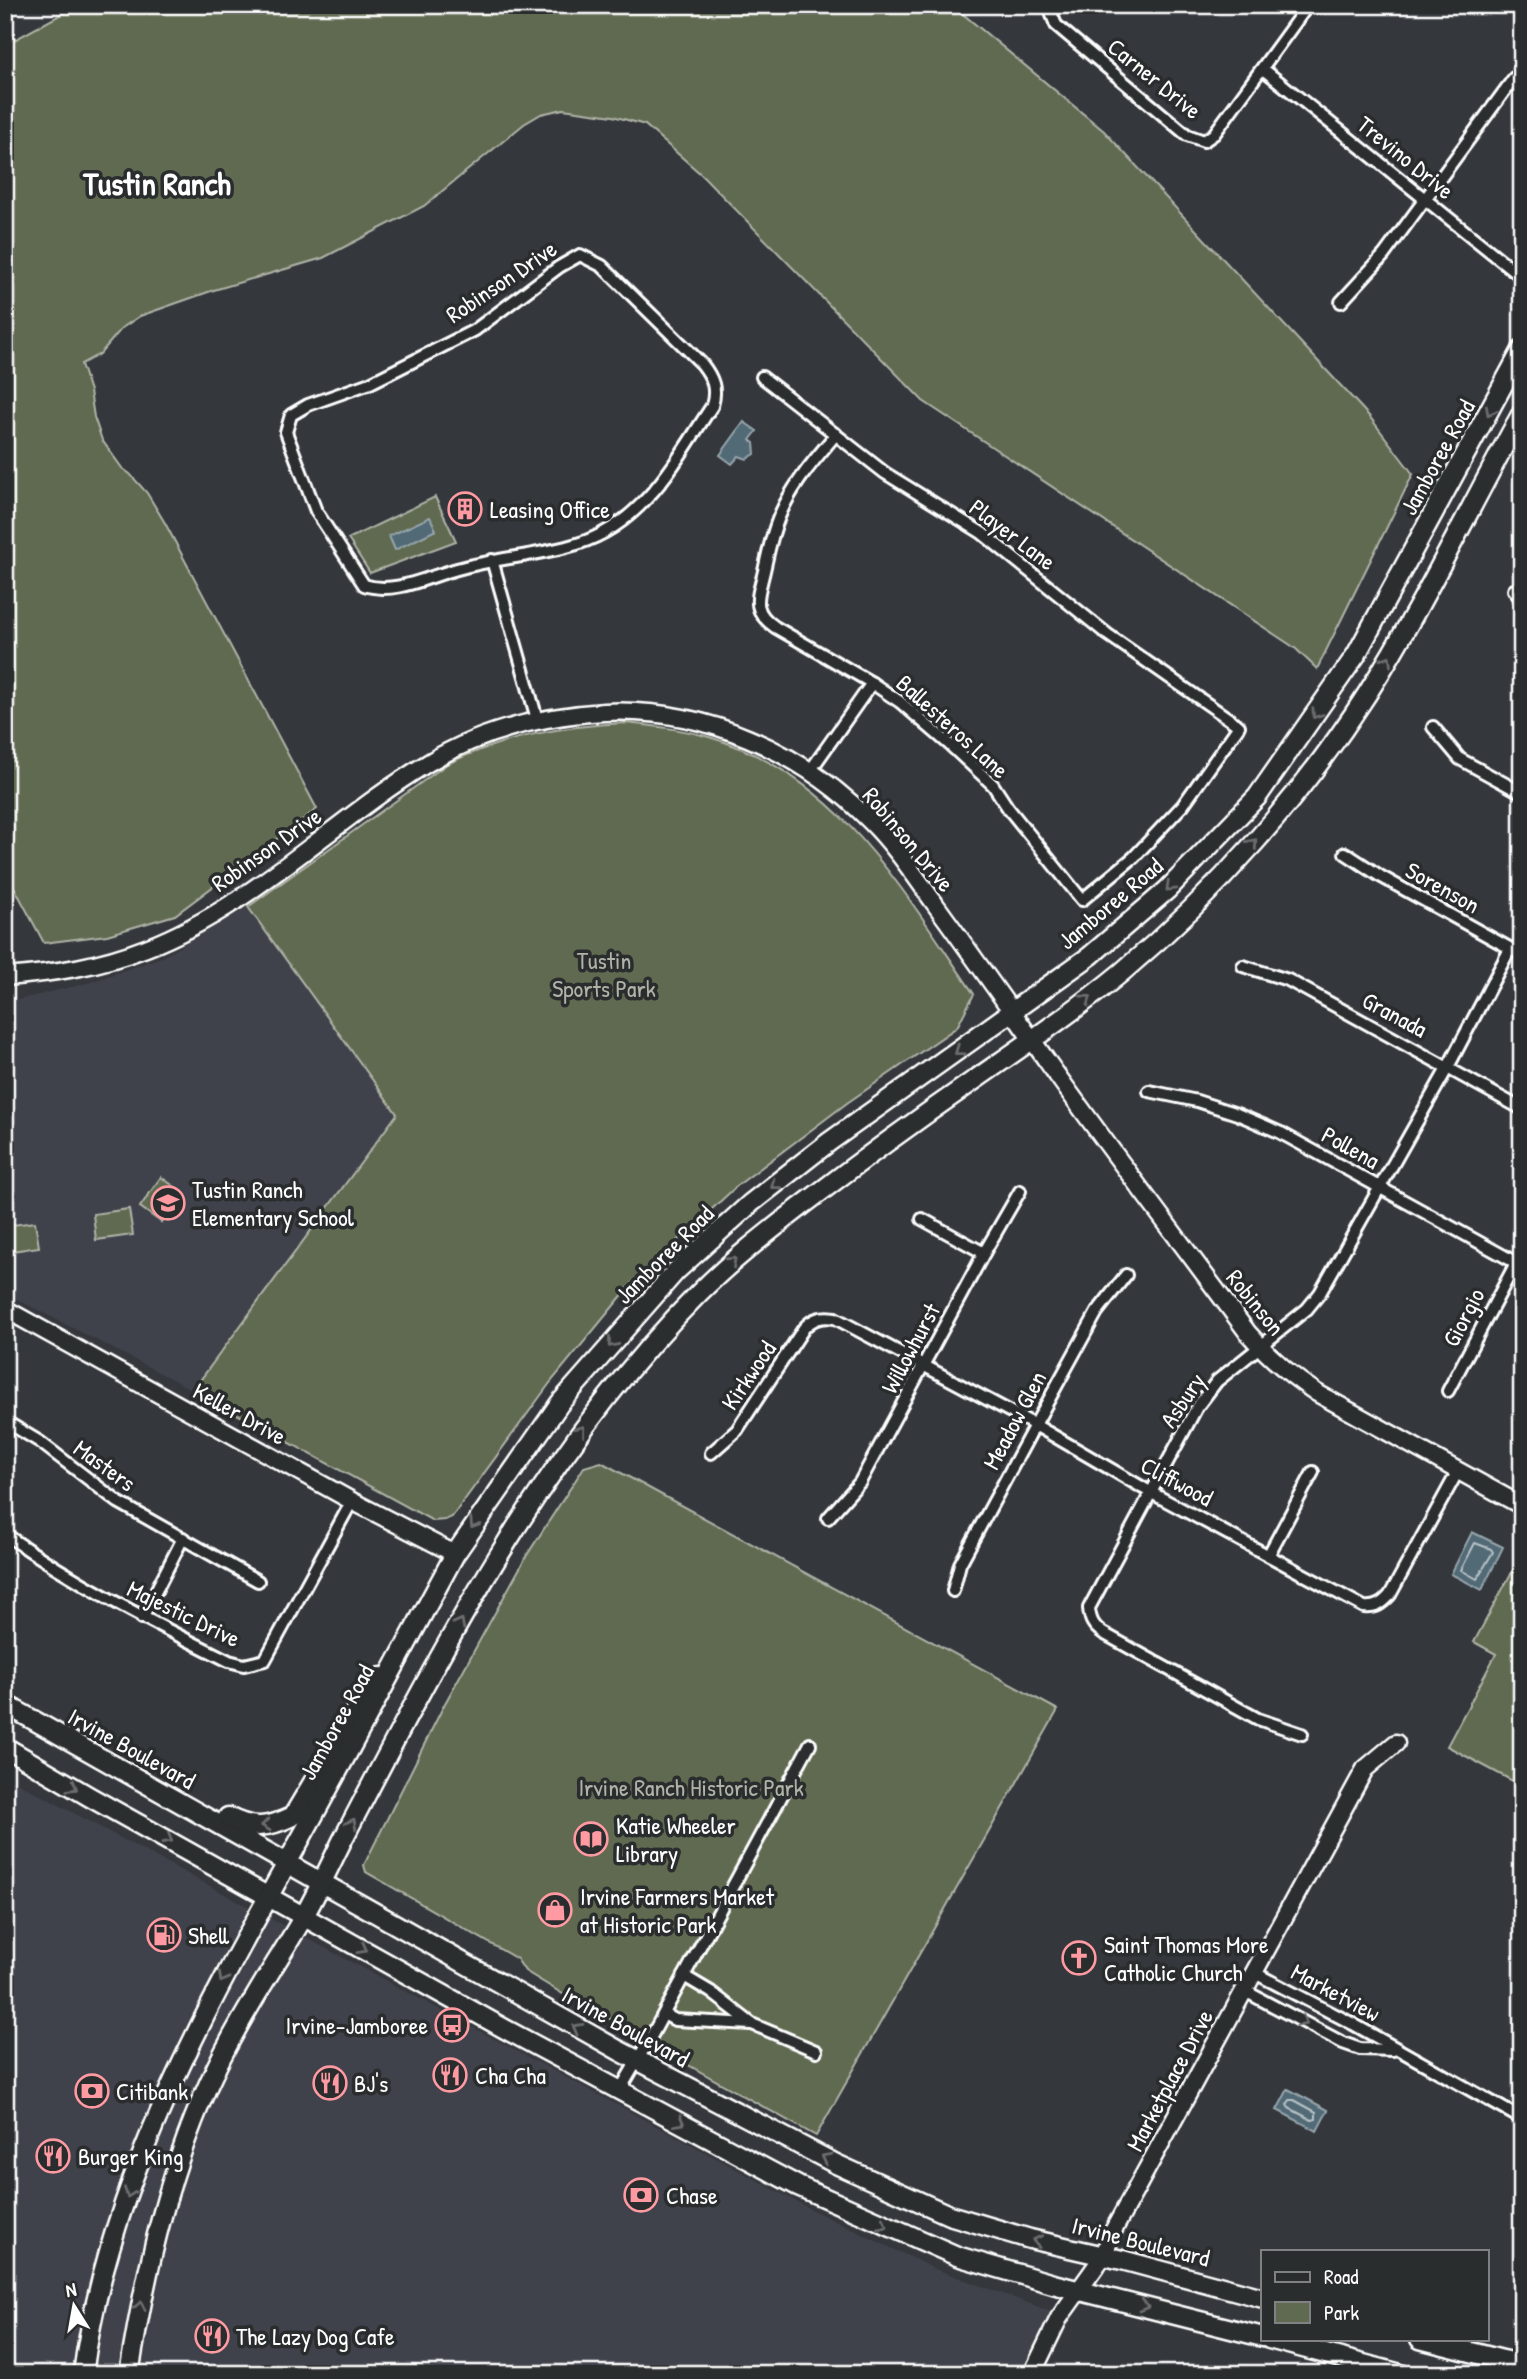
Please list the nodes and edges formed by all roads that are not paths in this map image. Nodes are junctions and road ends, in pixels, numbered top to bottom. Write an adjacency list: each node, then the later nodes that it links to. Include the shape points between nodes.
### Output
1 (1308, 5): 3 (street)
2 (1053, 10): 3 (street, Carner Drive, via 1056,24 1187,135 1204,141)
3 (1263, 69): 5 (street, Trevino Drive)
4 (1514, 78): 5 (street)
5 (1425, 199): 6 (street, Trevino Drive); 7 (street, via 1384,255)
6 (1522, 277)
7 (1341, 302)
8 (1522, 351): 26 (main road, Jamboree Road, one-way to 26, via 1356,655 1257,797 1167,890 1090,956)
9 (762, 377): 11 (street, Player Lane)
10 (1522, 413): 27 (main road, one-way to 10, via 1120,974 1181,918 1300,788 1364,698 1413,616)
11 (836, 434): 15 (street, Ballesteros Lane, via 806,471 779,516 758,611 764,620); 21 (street, Player Lane, via 885,473 982,533 1107,634 1239,726 1183,805 1134,857)
12 (492, 560): 12 (street, Robinson Drive, via 578,544 627,518 655,492 716,394 702,364 602,266 580,255 475,330 370,383 291,415 286,432 316,511 364,585 378,590 399,587); 16 (street)
13 (1514, 590): 14 (street)
14 (1522, 600)
15 (872, 683): 18 (street); 21 (street, Ballesteros Lane, via 900,702 993,785)
16 (537, 719): 18 (street, Robinson Drive, via 628,711 670,715 763,744); 25 (street, Robinson Drive, via 474,738 426,764 187,929 104,962 59,973)
17 (1433, 727): 19 (street, via 1460,759)
18 (810, 771): 26 (street, Robinson Drive, via 872,823)
19 (1522, 793)
20 (1345, 853): 22 (street, Sorenson)
21 (1082, 900)
22 (1510, 949): 23 (street, Sorenson); 28 (street, Asbury)
23 (1522, 955)
24 (1243, 966): 28 (street, Granada, via 1288,981)
25 (5, 977)
26 (1014, 1011): 27 (street, Robinson Drive); 53 (main road, Jamboree Road, one-way to 53, via 829,1142 751,1203 676,1271 560,1403)
27 (1033, 1040): 39 (street, Robinson); 66 (main road, one-way to 27, via 488,1572 550,1474 611,1390 732,1260 888,1140)
28 (1448, 1067): 30 (street, Granada); 31 (street, Asbury)
29 (1149, 1091): 31 (street, Pollena, via 1237,1114)
30 (1522, 1109)
31 (1381, 1188): 35 (street, Pollena); 39 (street, Asbury, via 1320,1293)
32 (1020, 1191): 34 (street, Willowhurst)
33 (922, 1219): 34 (street)
34 (984, 1253): 40 (street, Willowhurst)
35 (1519, 1265): 41 (street, Giorgio)
36 (1126, 1276): 43 (street, Meadow Glen, via 1097,1312)
37 (5, 1309): 48 (street, Keller Drive)
38 (817, 1318): 40 (street, Cliffwood, via 835,1318); 44 (street, Kirkwood, via 804,1328 737,1430)
39 (1261, 1347): 45 (street, Robinson, via 1306,1385); 47 (street, Asbury, via 1210,1390)
40 (924, 1366): 43 (street, Cliffwood); 50 (street, Willowhurst, via 860,1482)
41 (1447, 1391)
42 (5, 1422): 52 (street, Masters, via 40,1442 118,1502)
43 (1035, 1425): 47 (street, Cliffwood); 56 (street, Meadow Glen, via 960,1564)
44 (711, 1453)
45 (1458, 1471): 49 (street, Robinson); 54 (street, Cliffwood, via 1390,1595 1374,1608 1355,1603)
46 (1313, 1472): 54 (street)
47 (1150, 1492): 54 (street, Cliffwood); 60 (street, Asbury, via 1089,1608 1095,1627 1258,1719)
48 (352, 1501): 53 (street, Keller Drive); 57 (street, Majestic Drive, via 265,1660 244,1665 229,1661)
49 (1522, 1506)
50 (828, 1518)
51 (5, 1534): 57 (street, Majestic Drive, via 53,1568)
52 (183, 1538): 55 (street, Masters); 57 (street)
53 (455, 1554): 58 (main road, Jamboree Road)
54 (1269, 1554)
55 (258, 1581)
56 (953, 1591)
57 (142, 1618)
58 (396, 1663): 64 (main road, one-way to 64, via 370,1688 293,1816 275,1825 246,1827); 65 (main road, Jamboree Road)
59 (5, 1704): 64 (main road, Irvine Boulevard)
60 (1302, 1734)
61 (1396, 1743): 69 (street, Marketplace Drive, via 1365,1769)
62 (810, 1744): 70 (street)
63 (5, 1746): 67 (main road, one-way to 67)
64 (103, 1760): 65 (main road, Irvine Boulevard)
65 (286, 1864): 66 (main road, Irvine Boulevard); 67 (main road, Jamboree Road)
66 (321, 1884): 68 (main road); 76 (main road, Irvine Boulevard, one-way to 66)
67 (268, 1897): 68 (main road); 86 (main road, Jamboree Road, one-way to 86, via 213,1997 141,2160 101,2278)
68 (304, 1916): 77 (main road, one-way to 77); 87 (main road, one-way to 68, via 138,2309 165,2200 186,2141 217,2067)
69 (1253, 1972): 71 (street, Marketplace Drive); 74 (street, Marketview)
70 (684, 1976): 72 (street); 73 (street)
71 (1243, 1990): 74 (street, Marketview, one-way to 74, via 1343,2043 1360,2049); 79 (street, Marketplace Drive)
72 (664, 2014): 73 (street, via 675,2020); 76 (street)
73 (752, 2024): 75 (street)
74 (1399, 2050): 78 (street, Marketview)
75 (816, 2051)
76 (637, 2061): 77 (street); 79 (main road, Irvine Boulevard, one-way to 76, via 949,2215 836,2164)
77 (620, 2090): 80 (main road, one-way to 80, via 798,2186 930,2246)
78 (1522, 2119)
79 (1104, 2255): 80 (street, Marketplace Drive); 81 (main road, Irvine Boulevard)
80 (1078, 2290): 82 (main road, one-way to 82); 88 (street, Marketplace Drive)
81 (1261, 2297)
82 (1261, 2336)
83 (1273, 2340): 89 (main road)
84 (1424, 2340): 85 (main road)
85 (1522, 2365)
86 (83, 2374)
87 (129, 2374)
88 (1032, 2374)
89 (1401, 2374)

